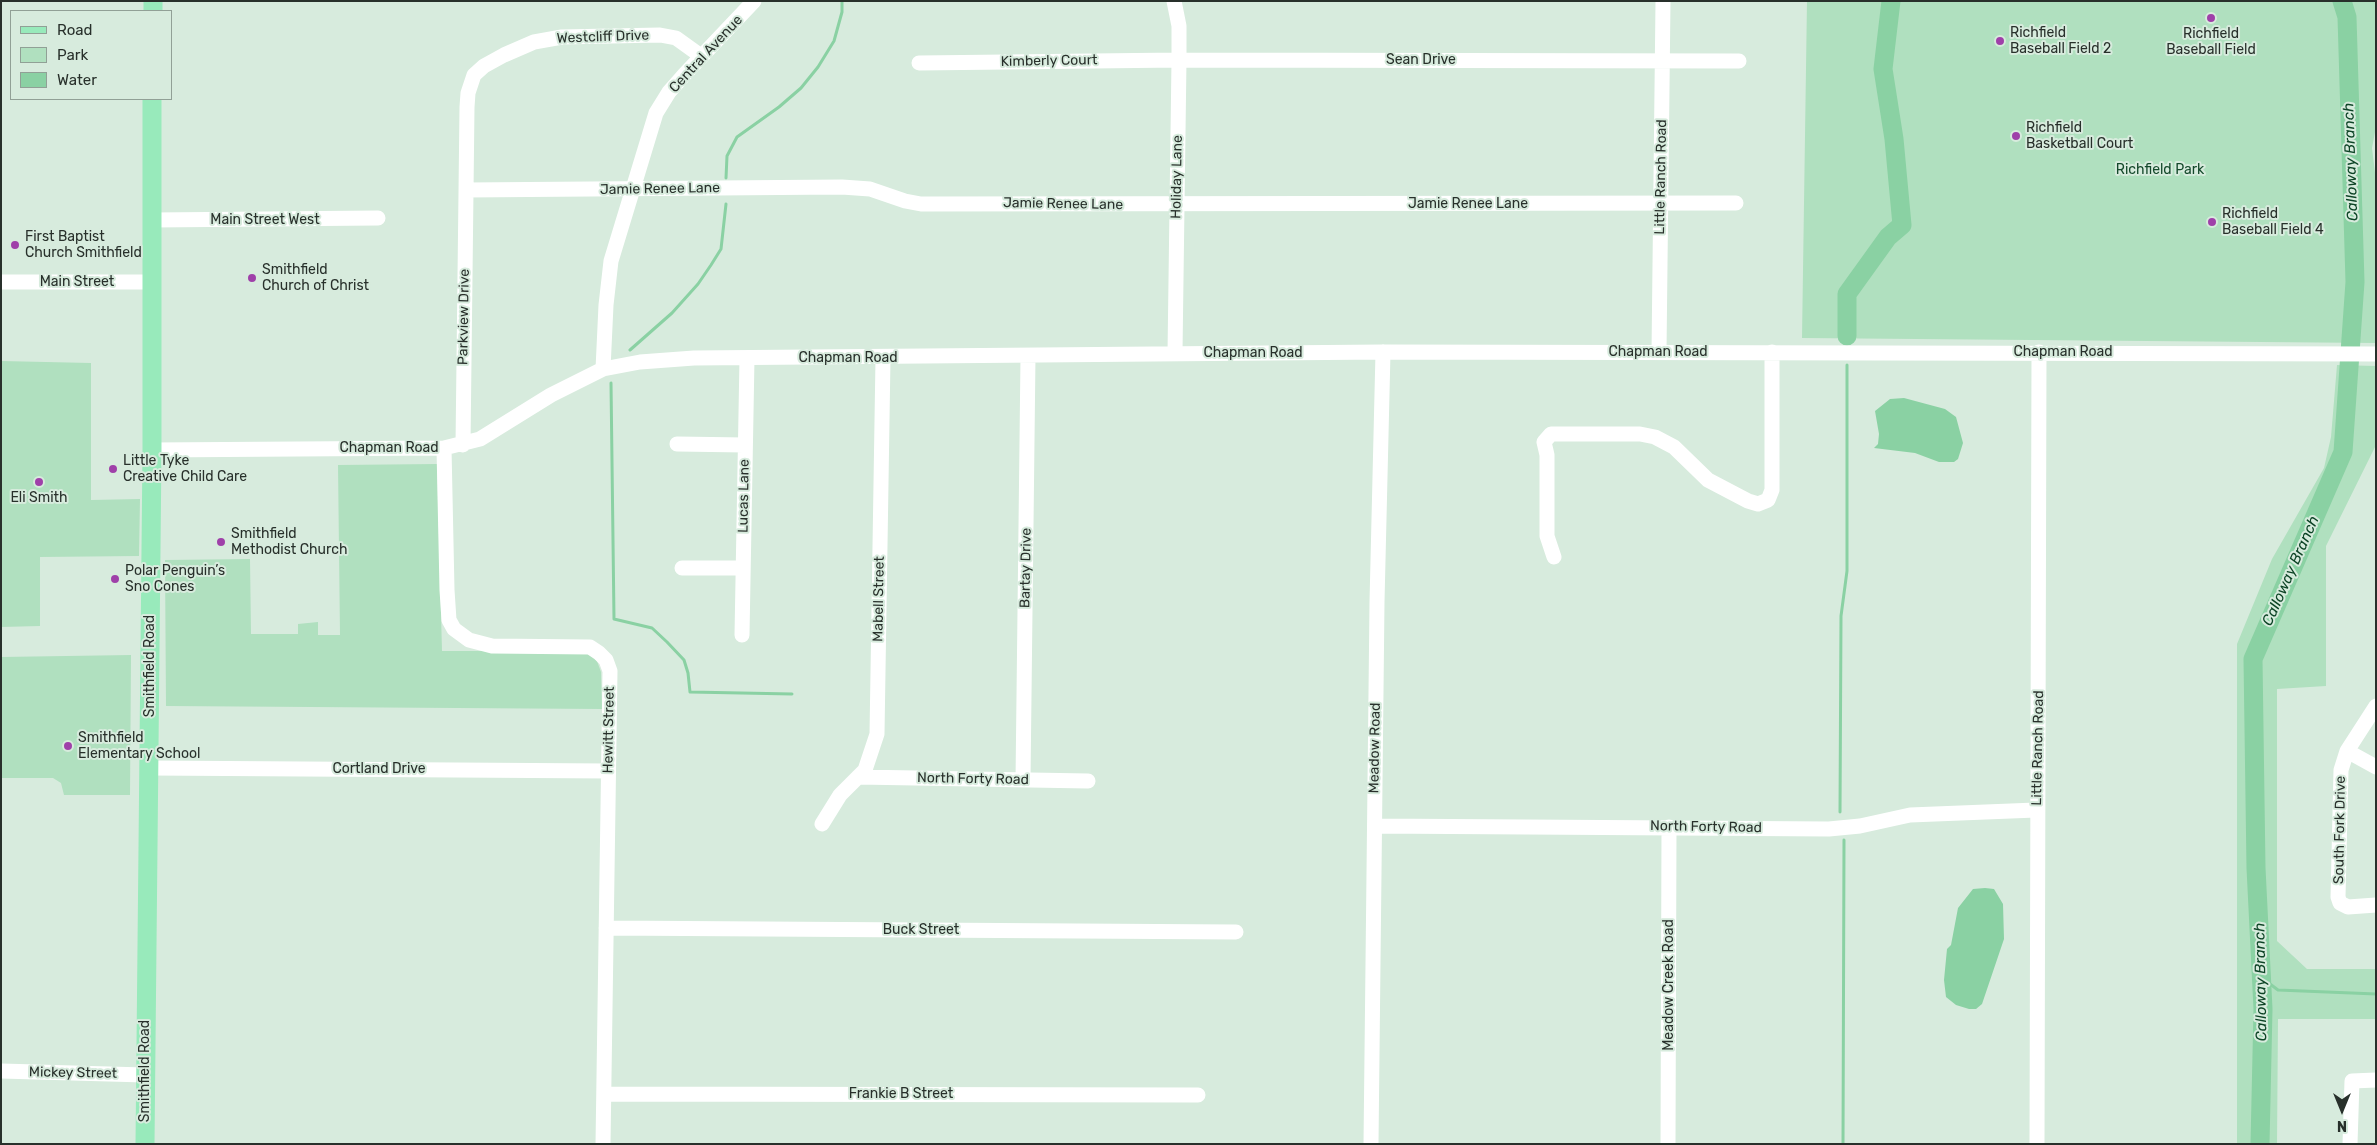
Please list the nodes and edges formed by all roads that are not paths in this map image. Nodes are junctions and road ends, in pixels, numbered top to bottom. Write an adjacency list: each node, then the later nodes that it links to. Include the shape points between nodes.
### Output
1 (754, 1): 4 (street, Central Avenue)
2 (1174, 1): 5 (street, Holiday Lane)
3 (1664, 1): 6 (street, Little Ranch Road)
4 (701, 56): 10 (street, Westcliff Drive, via 676,38 660,35 562,37 534,42 484,66 474,76 468,93); 11 (street, Central Avenue, via 669,92 656,113)
5 (1180, 60): 6 (street, Sean Drive); 8 (street, Kimberly Court); 14 (street, Holiday Lane)
6 (1663, 61): 7 (street, Sean Drive); 13 (street, Little Ranch Road)
7 (1739, 61)
8 (919, 63)
9 (152, 100): 16 (main road, Smithfield Road)
10 (466, 190): 11 (street, Jamie Renee Lane); 30 (street, Parkview Drive)
11 (631, 190): 14 (street, Jamie Renee Lane, via 842,187 870,189 921,204); 28 (street, Central Avenue, via 611,261)
12 (1736, 203): 13 (street, Jamie Renee Lane)
13 (1661, 204): 14 (street, Jamie Renee Lane); 20 (street, Little Ranch Road)
14 (1176, 205): 23 (street, Holiday Lane)
15 (378, 218): 16 (street, Main Street West)
16 (152, 220): 18 (main road, Smithfield Road)
17 (1, 282): 18 (street, Main Street)
18 (152, 282): 33 (main road, Smithfield Road)
19 (1383, 352): 20 (street, Chapman Road); 23 (street, Chapman Road); 48 (street, Meadow Road)
20 (1659, 352): 21 (street, Chapman Road)
21 (1772, 352): 22 (street, Chapman Road); 34 (street, via 1772,490 1768,500 1758,504 1748,502 1708,480 1674,447 1655,437 1640,434 1551,434 1544,442 1547,455 1547,536)
22 (2039, 352): 24 (street, Chapman Road); 46 (street, Little Ranch Road)
23 (1175, 353): 25 (street, Chapman Road)
24 (2376, 354)
25 (1028, 356): 27 (street, Chapman Road); 44 (street, Bartay Drive)
26 (747, 358): 27 (street, Chapman Road); 28 (street, Chapman Road, via 654,361); 31 (street, Lucas Lane)
27 (883, 358): 43 (street, Mabell Street, via 877,734 867,765)
28 (603, 369): 30 (street, Chapman Road, via 551,395 480,439)
29 (677, 444): 31 (street)
30 (463, 445): 32 (street, Chapman Road)
31 (745, 445): 36 (street, Lucas Lane)
32 (444, 448): 33 (street, Chapman Road); 42 (street, Hewitt Street, via 449,620 454,629 478,644 590,647 599,653 610,671)
33 (152, 450): 41 (main road, Smithfield Road)
34 (1554, 557)
35 (682, 568): 36 (street)
36 (743, 568): 37 (street, Lucas Lane)
37 (742, 635)
38 (2376, 706): 39 (street, South Fork Drive)
39 (2347, 751): 40 (street); 50 (street, South Fork Drive, via 2341,770 2338,897 2340,903 2348,907)
40 (2376, 767)
41 (150, 768): 42 (street, Cortland Drive); 54 (main road, Smithfield Road)
42 (608, 771): 51 (street, Hewitt Street)
43 (858, 777): 44 (street, North Forty Road); 47 (street, Mabell Street, via 840,795)
44 (1024, 780): 45 (street, North Forty Road)
45 (1088, 781)
46 (2036, 810): 49 (street, North Forty Road, via 1910,815 1829,829); 62 (street, Little Ranch Road)
47 (822, 824)
48 (1375, 826): 49 (street, North Forty Road); 60 (street, Meadow Road)
49 (1669, 827): 61 (street, Meadow Creek Road)
50 (2376, 905)
51 (606, 928): 52 (street, Buck Street); 56 (street, Hewitt Street)
52 (1236, 932)
53 (1, 1071): 54 (street, Mickey Street)
54 (145, 1075): 58 (main road, Smithfield Road)
55 (2376, 1080): 63 (street, via 2352,1082)
56 (604, 1094): 57 (street, Frankie B Street); 59 (street, Hewitt Street)
57 (1198, 1095)
58 (144, 1144)
59 (604, 1144)
60 (1371, 1144)
61 (1668, 1144)
62 (2037, 1144)
63 (2350, 1144)

